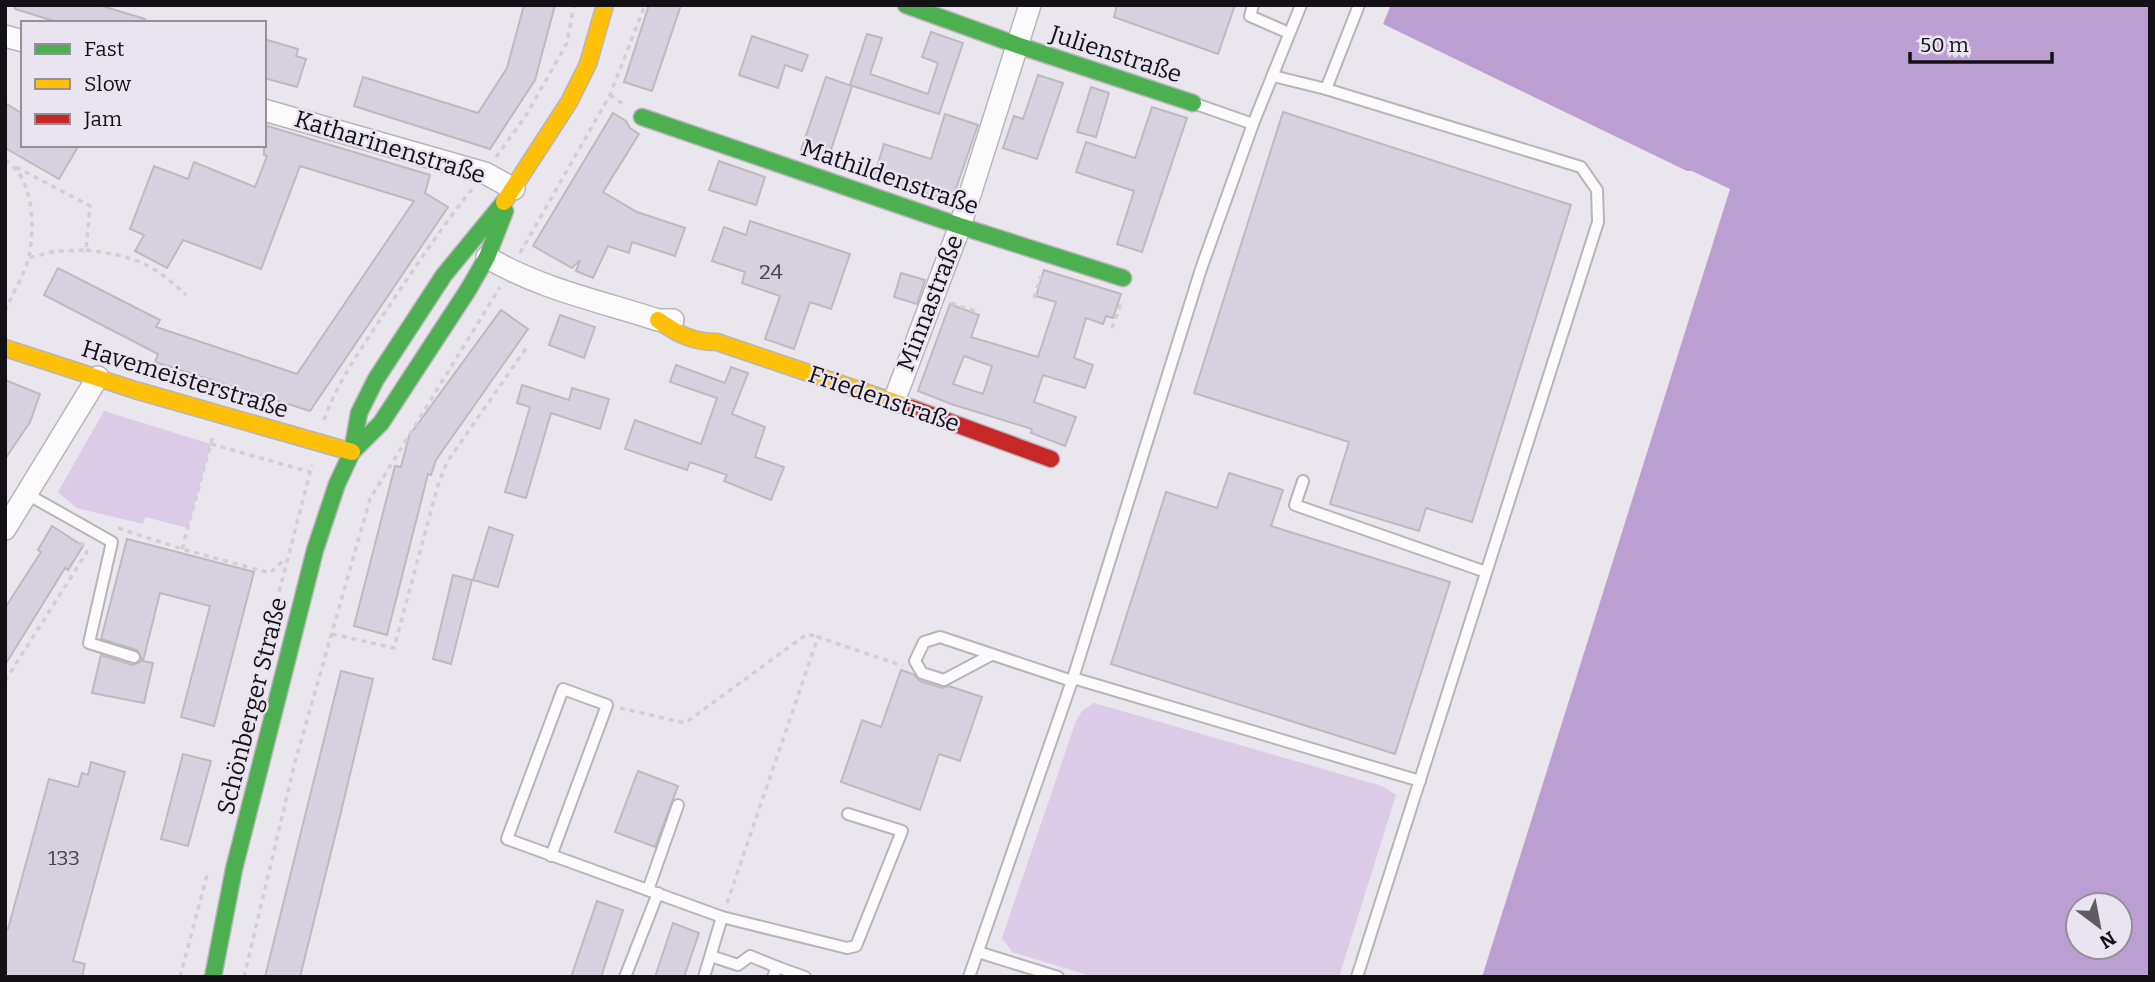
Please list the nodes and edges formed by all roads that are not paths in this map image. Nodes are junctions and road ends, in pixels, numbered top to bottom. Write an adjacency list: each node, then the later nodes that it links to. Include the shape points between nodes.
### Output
1 (605, 5): 15 (street, Schönberger Straße, via 588,64)
2 (906, 5): 8 (street, Julienstraße)
3 (1030, 5): 8 (street, Minnastraße)
4 (1253, 5): 7 (lane, via 1250,16)
5 (1301, 5): 7 (lane)
6 (1359, 5): 10 (lane)
7 (1289, 33): 9 (lane)
8 (1017, 45): 11 (street, Julienstraße); 16 (street, Minnastraße)
9 (1273, 76): 10 (lane); 14 (lane)
10 (1326, 89): 28 (lane, via 1581,167 1597,190 1598,222)
11 (1193, 103): 14 (lane)
12 (266, 111): 15 (street, Katharinenstraße, via 485,173)
13 (642, 117): 16 (street, Mathildenstraße)
14 (1253, 124): 31 (lane, via 1201,268)
15 (514, 188): 17 (street, Schönberger Straße); 23 (street, Schönberger Straße, via 444,275 376,379 359,413)
16 (960, 226): 18 (street, Mathildenstraße); 22 (street, Minnastraße)
17 (488, 257): 19 (street, Friedenstraße, via 510,271 658,320 704,329); 23 (street, Schönberger Straße, via 381,423)
18 (1124, 278)
19 (717, 342): 22 (street, Friedenstraße)
20 (5, 348): 21 (street, Havemeisterstraße)
21 (98, 377): 23 (street, Havemeisterstraße); 26 (street)
22 (894, 401): 24 (street, Friedenstraße)
23 (352, 452): 42 (street, Schönberger Straße, via 315,550 241,844)
24 (1051, 459)
25 (1303, 481): 28 (lane, via 1295,505)
26 (27, 494): 27 (street); 30 (lane, via 112,542 89,643)
27 (5, 529)
28 (1486, 572): 32 (lane)
29 (991, 655): 29 (lane, via 944,680 922,673 915,661 924,642 940,637); 31 (lane)
30 (134, 657)
31 (1073, 679): 32 (lane); 38 (lane)
32 (1420, 781): 48 (lane)
33 (678, 805): 36 (lane)
34 (848, 814): 37 (lane, via 902,831 856,946 848,948)
35 (551, 856): 35 (lane, via 507,839 563,689 607,705); 36 (lane)
36 (653, 892): 37 (lane); 43 (lane)
37 (722, 917): 39 (lane)
38 (978, 952): 46 (lane); 47 (lane)
39 (711, 956): 40 (lane); 44 (lane)
40 (737, 971): 41 (lane, via 750,956)
41 (775, 972): 45 (lane)
42 (213, 977)
43 (625, 977)
44 (704, 977)
45 (805, 977)
46 (969, 977)
47 (1058, 977)
48 (1357, 977)

